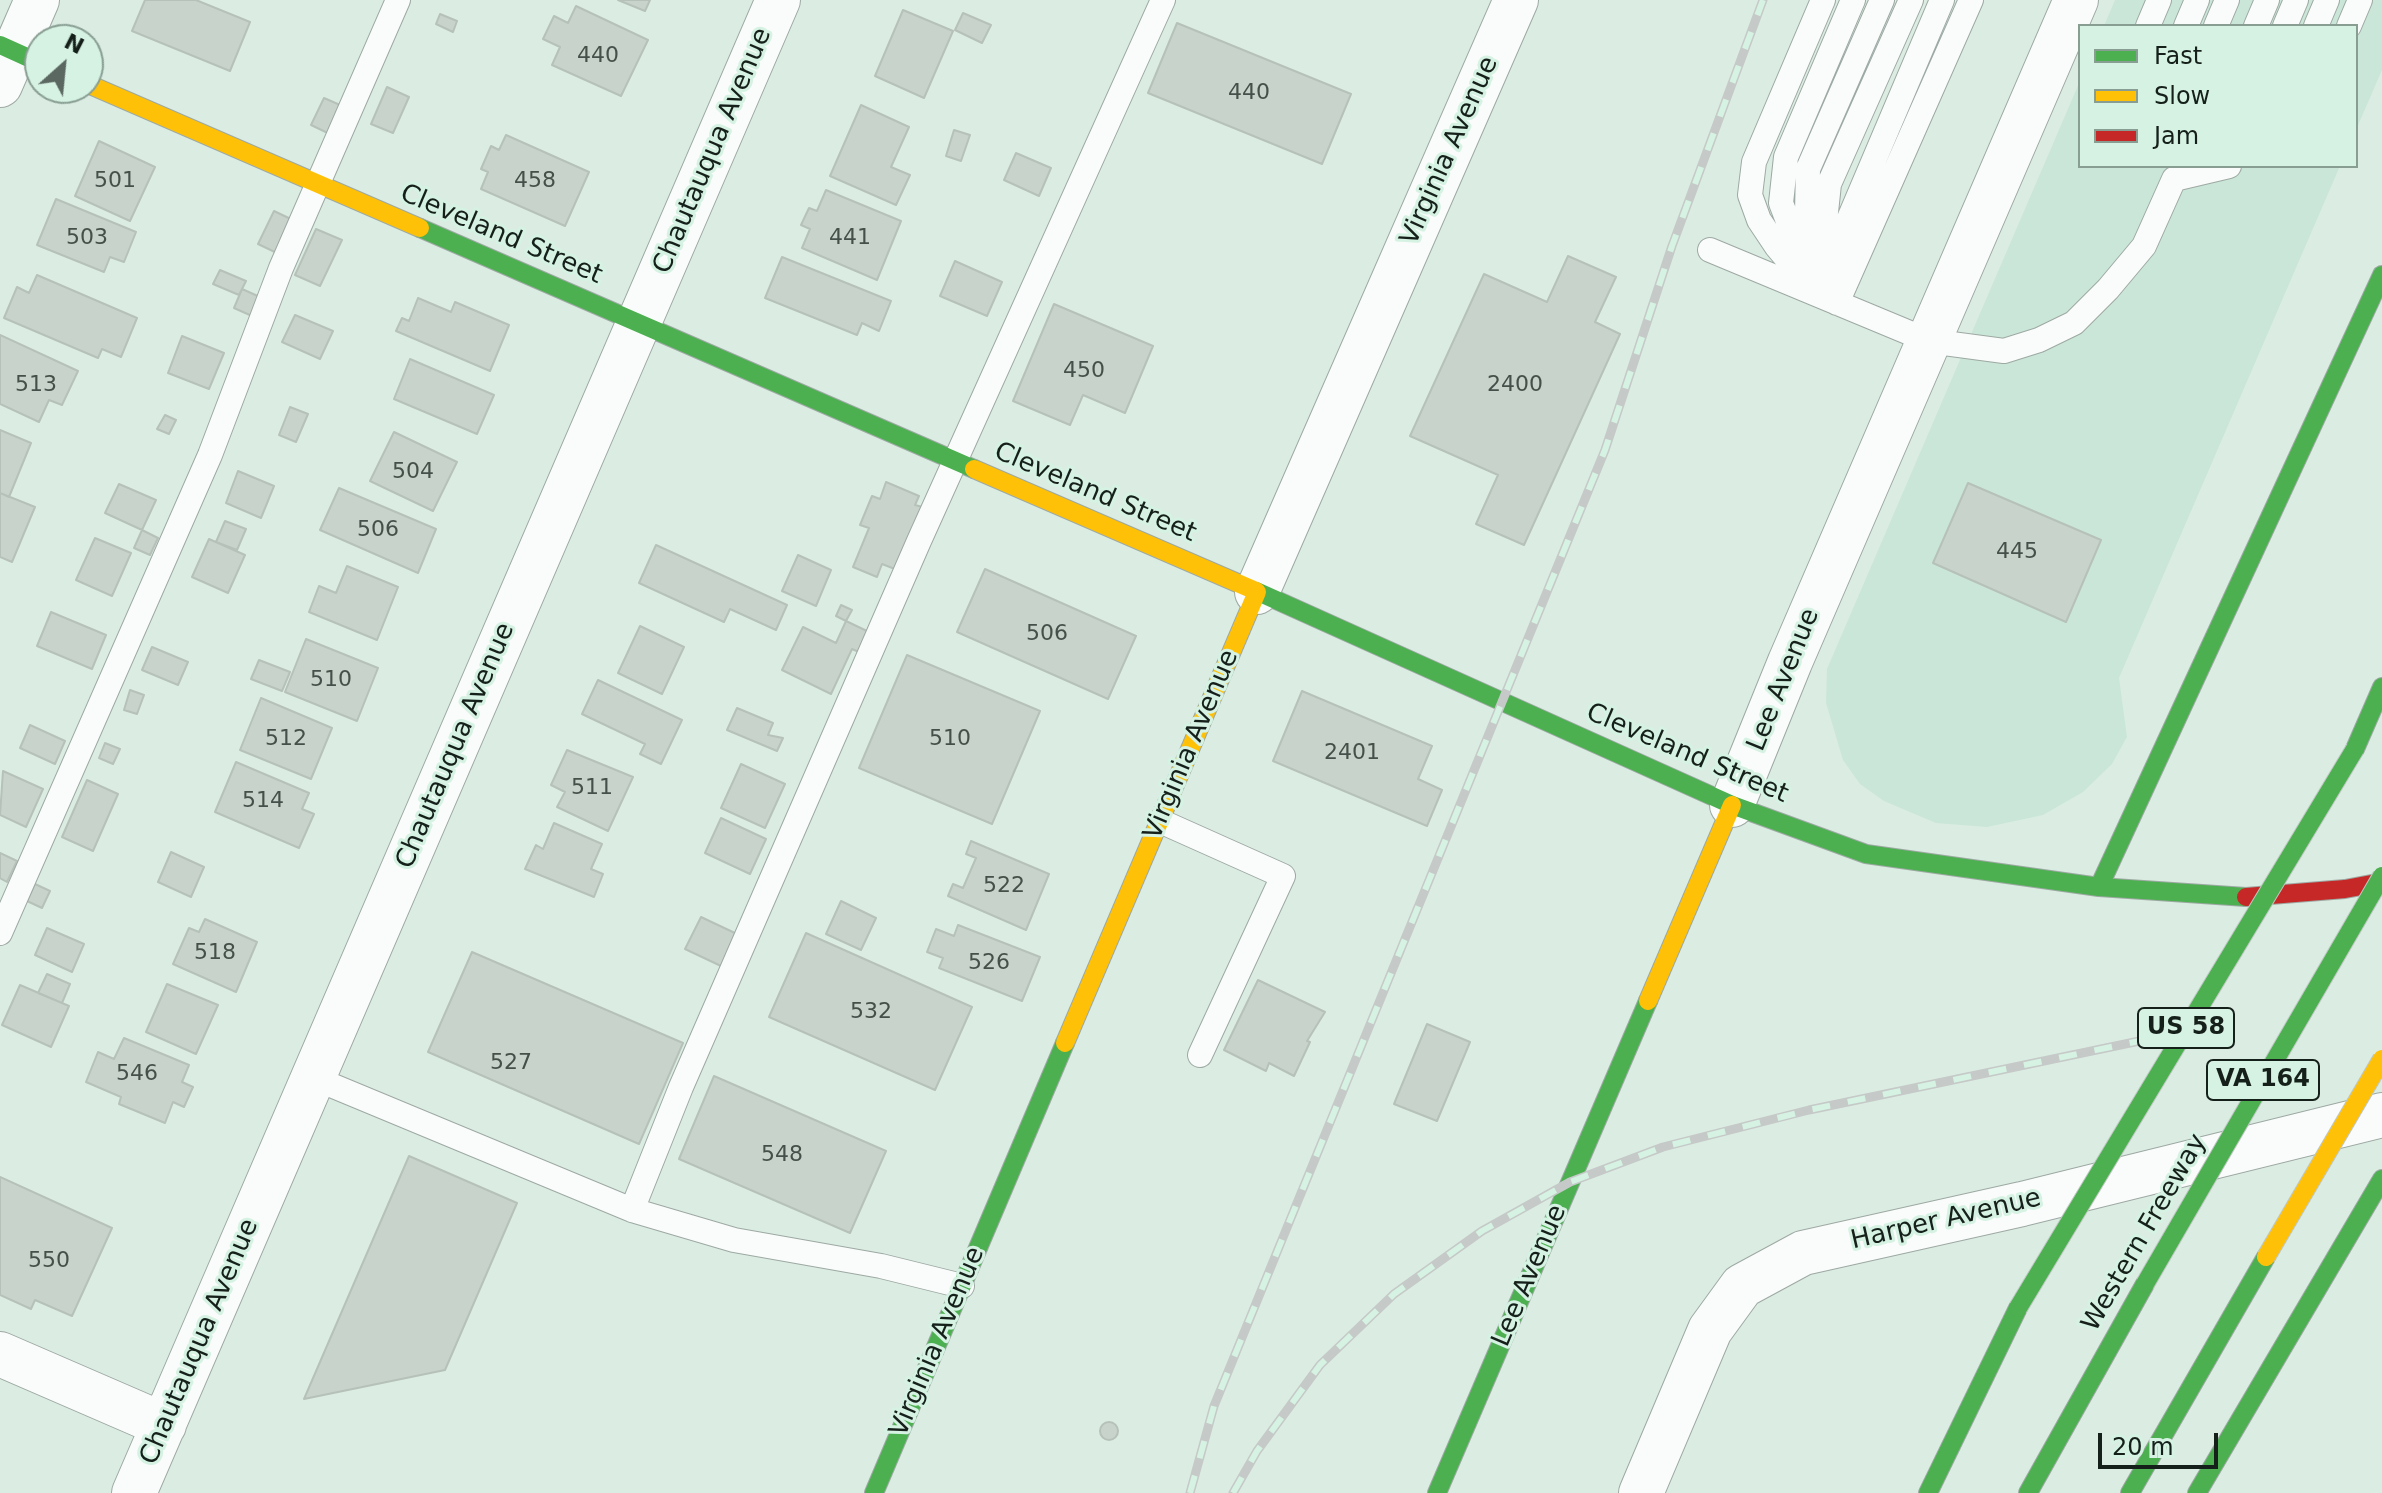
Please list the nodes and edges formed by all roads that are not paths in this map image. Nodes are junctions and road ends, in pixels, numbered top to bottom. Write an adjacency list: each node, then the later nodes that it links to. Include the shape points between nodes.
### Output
1 (37, 0): 27 (street)
2 (398, 0): 31 (lane)
3 (778, 0): 35 (street, Chautauqua Avenue)
4 (1163, 0): 37 (lane)
5 (1516, 0): 38 (street, Virginia Avenue)
6 (1823, 0): 34 (lane, via 1754,162 1750,195 1777,247)
7 (1853, 0): 34 (lane, via 1786,157 1781,203)
8 (1882, 0): 34 (lane, via 1808,169 1807,213)
9 (1911, 0): 34 (lane, via 1829,184)
10 (1942, 0): 34 (lane)
11 (1971, 0): 34 (lane)
12 (2076, 0): 36 (street, Lee Avenue)
13 (2159, 0): 20 (lane)
14 (2197, 0): 21 (lane)
15 (2227, 0): 22 (lane)
16 (2267, 0): 23 (lane)
17 (2296, 0): 24 (lane)
18 (2327, 0): 25 (lane)
19 (2360, 0): 26 (lane)
20 (2149, 24)
21 (2187, 24)
22 (2217, 24)
23 (2257, 24)
24 (2286, 24)
25 (2317, 24)
26 (2350, 24)
27 (14, 61)
28 (104, 91): 31 (main road, Cleveland Street)
29 (2214, 168): 30 (lane)
30 (2182, 171): 36 (lane, via 2144,246 2074,323 2004,351)
31 (318, 184): 35 (main road, Cleveland Street); 46 (lane, via 210,455)
32 (1710, 250): 34 (lane)
33 (2382, 275): 45 (main road)
34 (1827, 299): 36 (lane)
35 (638, 323): 37 (main road, Cleveland Street); 49 (street, Chautauqua Avenue)
36 (1929, 341): 42 (street, Lee Avenue)
37 (956, 461): 38 (main road, Cleveland Street); 52 (lane, via 687,1072)
38 (1257, 592): 42 (main road, Cleveland Street); 43 (main road, Virginia Avenue)
39 (2382, 687): 41 (main road)
40 (2382, 706): 41 (main road, US 58)
41 (2355, 749): 60 (main road, US 58, bridge, via 2018,1308)
42 (1732, 805): 45 (main road, Cleveland Street, via 1866,854); 58 (main road, Lee Avenue)
43 (1160, 821): 47 (lane, via 1283,876); 53 (main road, Virginia Avenue)
44 (2382, 879): 45 (main road, Cleveland Street, via 2345,889 2227,898); 61 (main road, Western Freeway / VA 164, bridge)
45 (2099, 887)
46 (0, 933)
47 (1200, 1055)
48 (2382, 1059): 62 (main road, bridge)
49 (314, 1078): 52 (lane); 55 (street, Chautauqua Avenue)
50 (2382, 1115): 59 (street, Harper Avenue, via 1803,1253 1742,1286 1710,1330)
51 (2382, 1179): 63 (main road)
52 (632, 1210): 53 (lane, via 734,1240)
53 (962, 1286): 57 (main road, Virginia Avenue)
54 (0, 1354): 55 (street)
55 (164, 1425): 56 (street, Chautauqua Avenue)
56 (134, 1493)
57 (874, 1493)
58 (1437, 1493)
59 (1641, 1493)
60 (1928, 1493)
61 (2028, 1493)
62 (2130, 1493)
63 (2197, 1493)

